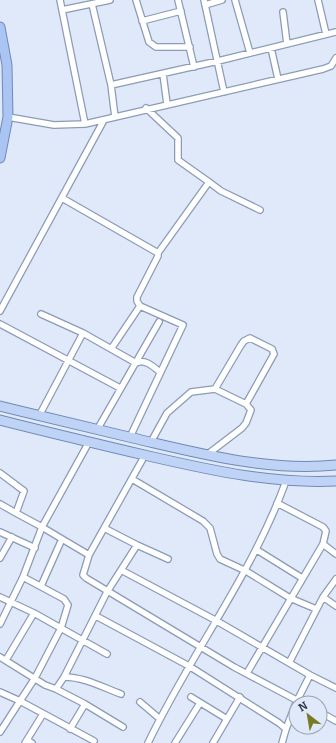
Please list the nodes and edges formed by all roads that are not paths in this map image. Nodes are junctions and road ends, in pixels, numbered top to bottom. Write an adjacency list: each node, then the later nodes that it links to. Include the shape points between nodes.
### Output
1 (60, 0): 10 (street)
2 (110, 0): 9 (street)
3 (136, 0): 13 (street)
4 (178, 0): 11 (street)
5 (222, 0): 8 (street)
6 (235, 0): 20 (street)
7 (318, 0): 16 (street)
8 (205, 2): 22 (street)
9 (92, 4): 10 (street); 26 (street)
10 (62, 10): 33 (street)
11 (180, 11): 13 (street); 18 (street)
12 (283, 12): 17 (street)
13 (142, 21): 18 (street, via 149,42 156,47)
14 (0, 27): 30 (highway, via 7,65)
15 (336, 32): 16 (street)
16 (326, 34): 17 (street)
17 (287, 44): 19 (street)
18 (190, 47): 23 (street)
19 (271, 48): 20 (street); 25 (street)
20 (250, 53): 22 (street)
21 (336, 58): 25 (street, via 331,66 323,69)
22 (218, 61): 23 (street); 27 (street)
23 (194, 67): 24 (street)
24 (163, 74): 26 (street); 28 (street)
25 (278, 79): 27 (street)
26 (111, 85): 31 (street)
27 (224, 92): 28 (street)
28 (168, 104): 29 (street)
29 (146, 108): 31 (street); 35 (street, via 178,138 178,160)
30 (8, 117): 33 (street, via 54,125); 34 (highway)
31 (115, 117): 32 (street)
32 (104, 120): 33 (street); 36 (street)
33 (85, 124)
34 (0, 158)
35 (209, 182): 37 (street, via 221,191); 38 (street)
36 (62, 198): 38 (street); 40 (street)
37 (260, 210)
38 (158, 253): 39 (street, via 137,297)
39 (140, 306): 45 (street); 48 (street, via 181,323 184,327)
40 (0, 311)
41 (41, 314): 44 (street)
42 (159, 322): 47 (street)
43 (0, 324): 46 (street)
44 (83, 333): 45 (street); 46 (street)
45 (111, 349): 47 (street)
46 (67, 361): 49 (street, via 84,367); 53 (street)
47 (136, 363): 48 (street, via 147,362); 49 (street)
48 (160, 372): 57 (street)
49 (120, 388): 55 (street)
50 (215, 388): 51 (street); 51 (street, via 244,341 250,338 272,349 274,354); 59 (street, via 192,392 167,413)
51 (246, 404): 61 (street, via 251,410 246,423)
52 (0, 406): 53 (main road)
53 (39, 416): 55 (main road)
54 (0, 420): 58 (main road)
55 (97, 430): 56 (main road)
56 (110, 433): 57 (main road); 60 (main road)
57 (130, 437): 59 (main road)
58 (89, 442): 60 (main road); 71 (street)
59 (151, 442): 61 (main road)
60 (106, 446): 62 (main road)
61 (208, 454): 63 (main road, via 269,464)
62 (145, 455): 65 (street); 66 (main road)
63 (334, 465): 67 (main road)
64 (0, 473): 70 (street, via 24,491)
65 (132, 479): 72 (street); 85 (street, via 203,521 210,528 220,559)
66 (286, 481): 67 (main road); 68 (street)
67 (335, 481)
68 (278, 503): 76 (street, via 325,529); 79 (street)
69 (0, 504): 70 (street)
70 (16, 514): 71 (street)
71 (42, 527): 75 (street); 78 (street)
72 (106, 529): 77 (street); 81 (street)
73 (0, 532): 74 (street)
74 (12, 537): 78 (street); 82 (street)
75 (62, 540): 81 (street); 89 (street)
76 (324, 544): 80 (street); 87 (street)
77 (137, 545): 83 (street); 84 (street)
78 (35, 548): 86 (street)
79 (257, 550): 85 (street); 87 (street)
80 (336, 554)
81 (89, 555): 90 (street, via 83,575)
82 (0, 558)
83 (168, 559)
84 (121, 570): 90 (street); 99 (street)
85 (246, 571): 93 (street); 99 (street)
86 (24, 577): 89 (street); 94 (street)
87 (302, 578): 93 (street)
88 (336, 579): 92 (street)
89 (41, 586): 101 (street, via 68,602)
90 (107, 592): 98 (street); 103 (street)
91 (0, 596): 94 (street)
92 (323, 597): 95 (street); 96 (street)
93 (290, 598): 96 (street); 104 (street)
94 (11, 602): 97 (street); 100 (street)
95 (336, 606)
96 (316, 610): 108 (street)
97 (34, 613): 101 (street); 107 (street)
98 (96, 616): 102 (street); 109 (street)
99 (215, 620): 103 (street); 104 (street)
100 (0, 624)
101 (61, 628): 102 (street); 113 (street)
102 (83, 640): 105 (street); 112 (street)
103 (201, 645): 109 (street); 110 (street)
104 (261, 647): 108 (street); 110 (street)
105 (107, 654)
106 (0, 657): 107 (street)
107 (6, 660): 113 (street)
108 (289, 663): 111 (street)
109 (189, 666): 121 (street); 127 (street)
110 (247, 673): 119 (street)
111 (310, 675): 114 (street); 118 (street)
112 (64, 677): 115 (street); 117 (street, via 82,678)
113 (35, 678): 115 (street); 122 (street)
114 (336, 688)
115 (56, 689): 125 (street)
116 (0, 692): 122 (street)
117 (121, 694)
118 (301, 695)
119 (288, 696)
120 (191, 697): 124 (street)
121 (240, 697): 128 (street); 132 (street)
122 (20, 701): 126 (street); 133 (street)
123 (140, 702): 127 (street)
124 (200, 703): 128 (street); 137 (street)
125 (85, 704): 130 (street); 131 (street)
126 (43, 714): 131 (street); 135 (street)
127 (160, 719): 136 (street)
128 (227, 719): 138 (street)
129 (288, 724): 132 (street)
130 (123, 727)
131 (70, 729): 134 (street)
132 (286, 729): 139 (street)
133 (0, 732)
134 (94, 741)
135 (28, 742)
136 (148, 743)
137 (175, 743)
138 (213, 743)
139 (282, 743)

